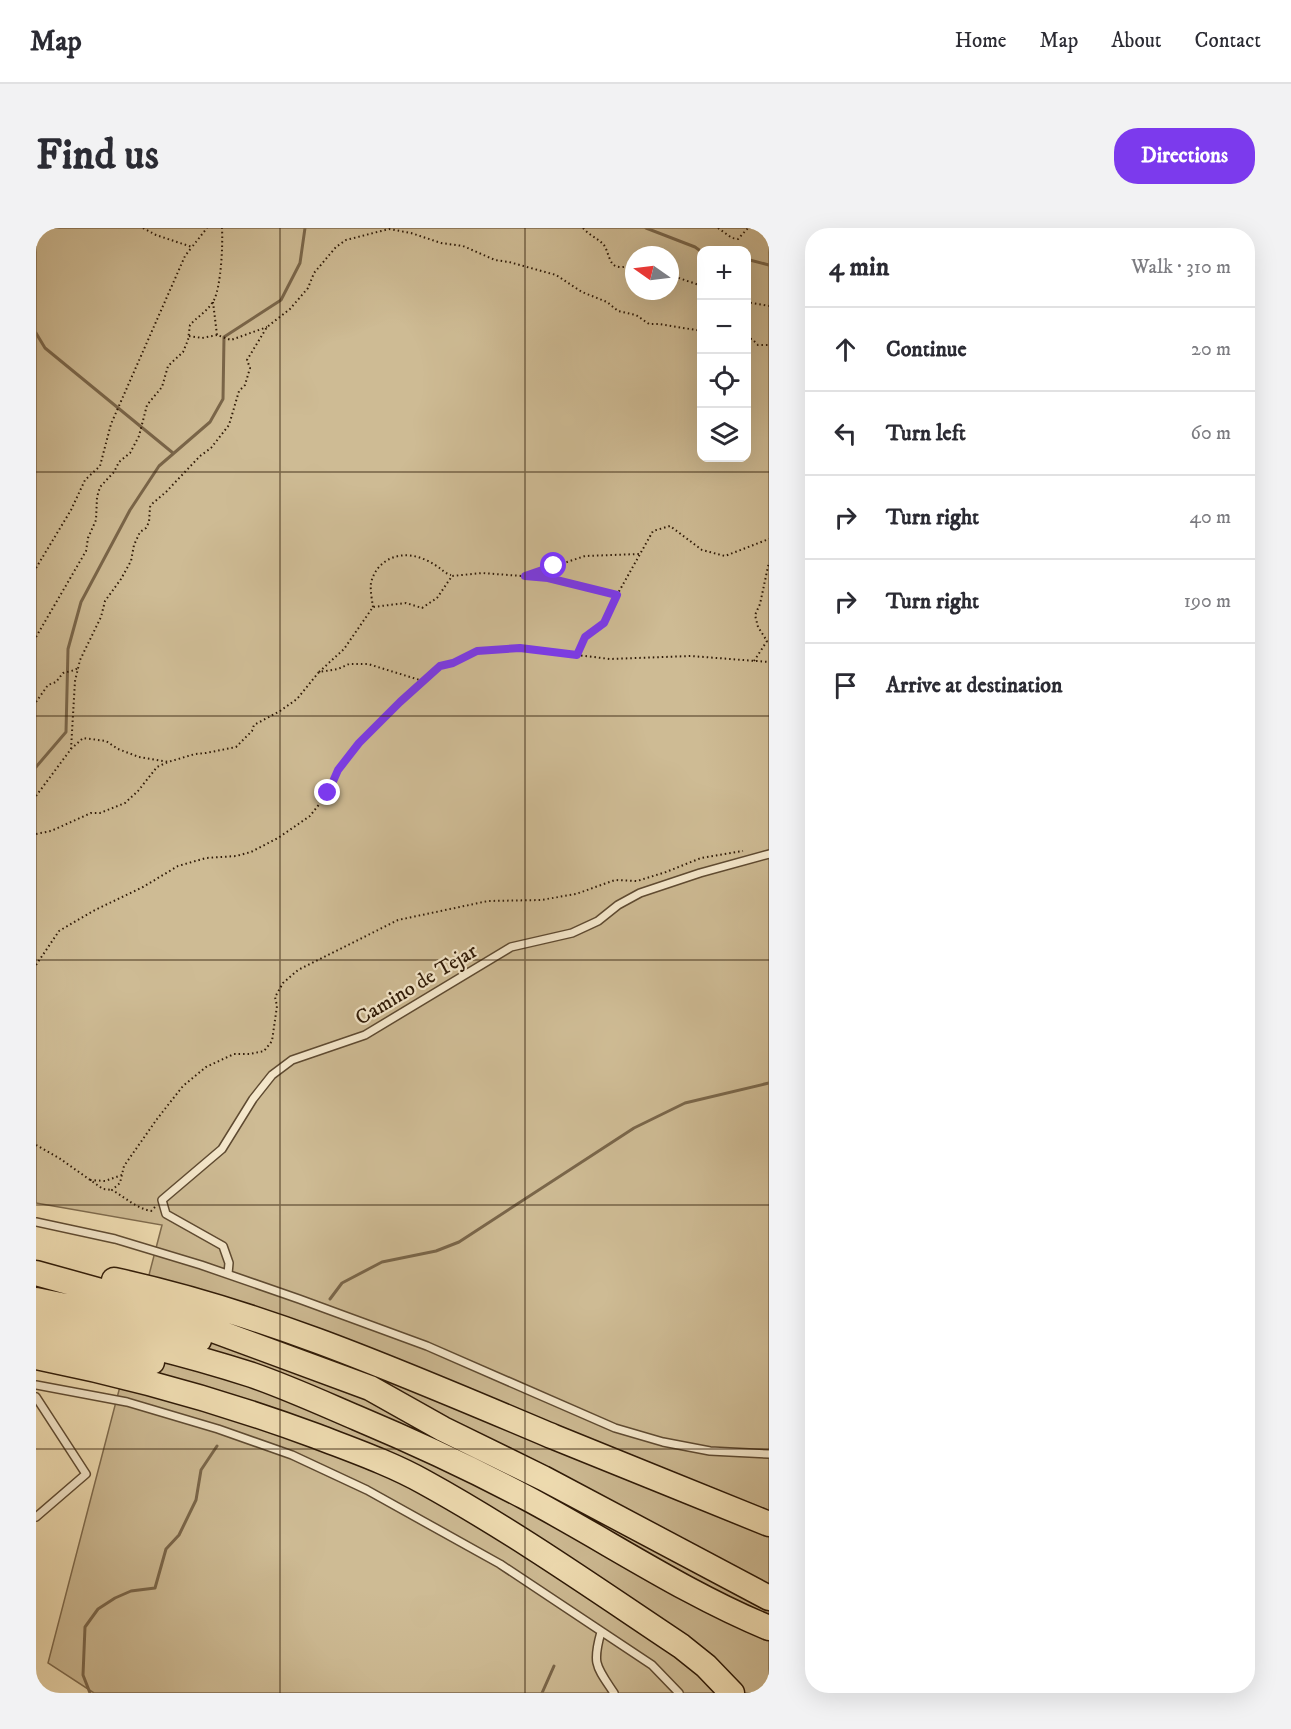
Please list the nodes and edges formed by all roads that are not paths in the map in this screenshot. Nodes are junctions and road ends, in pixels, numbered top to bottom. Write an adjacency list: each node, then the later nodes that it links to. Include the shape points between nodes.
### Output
1 (769, 854): 5 (lane, Camino de Tejar, via 640,893 572,933 511,947 364,1035 292,1060 272,1075 222,1149 162,1200 166,1214 223,1245)
2 (36, 1222): 5 (lane, via 114,1239)
3 (36, 1263): 16 (highway, via 211,1304 347,1352)
4 (36, 1273): 13 (highway, via 126,1298 370,1388)
5 (228, 1274): 14 (lane, via 428,1346 615,1428 710,1451)
6 (36, 1300): 13 (highway, via 119,1317 239,1351)
7 (36, 1322): 12 (highway, via 114,1336 253,1375)
8 (36, 1342): 12 (highway, via 168,1365)
9 (36, 1357): 22 (highway, via 106,1371 253,1413 414,1477 496,1525 681,1646)
10 (36, 1385): 19 (lane, via 127,1402 292,1455 367,1490 500,1564)
11 (36, 1396): 15 (lane, via 86,1474)
12 (328, 1406): 18 (highway, via 525,1497)
13 (443, 1429): 17 (highway)
14 (769, 1454)
15 (36, 1517)
16 (769, 1524)
17 (769, 1598)
18 (769, 1628)
19 (601, 1632): 20 (lane, via 595,1653 597,1668); 21 (lane, via 652,1665)
20 (615, 1693)
21 (678, 1693)
22 (732, 1693)

